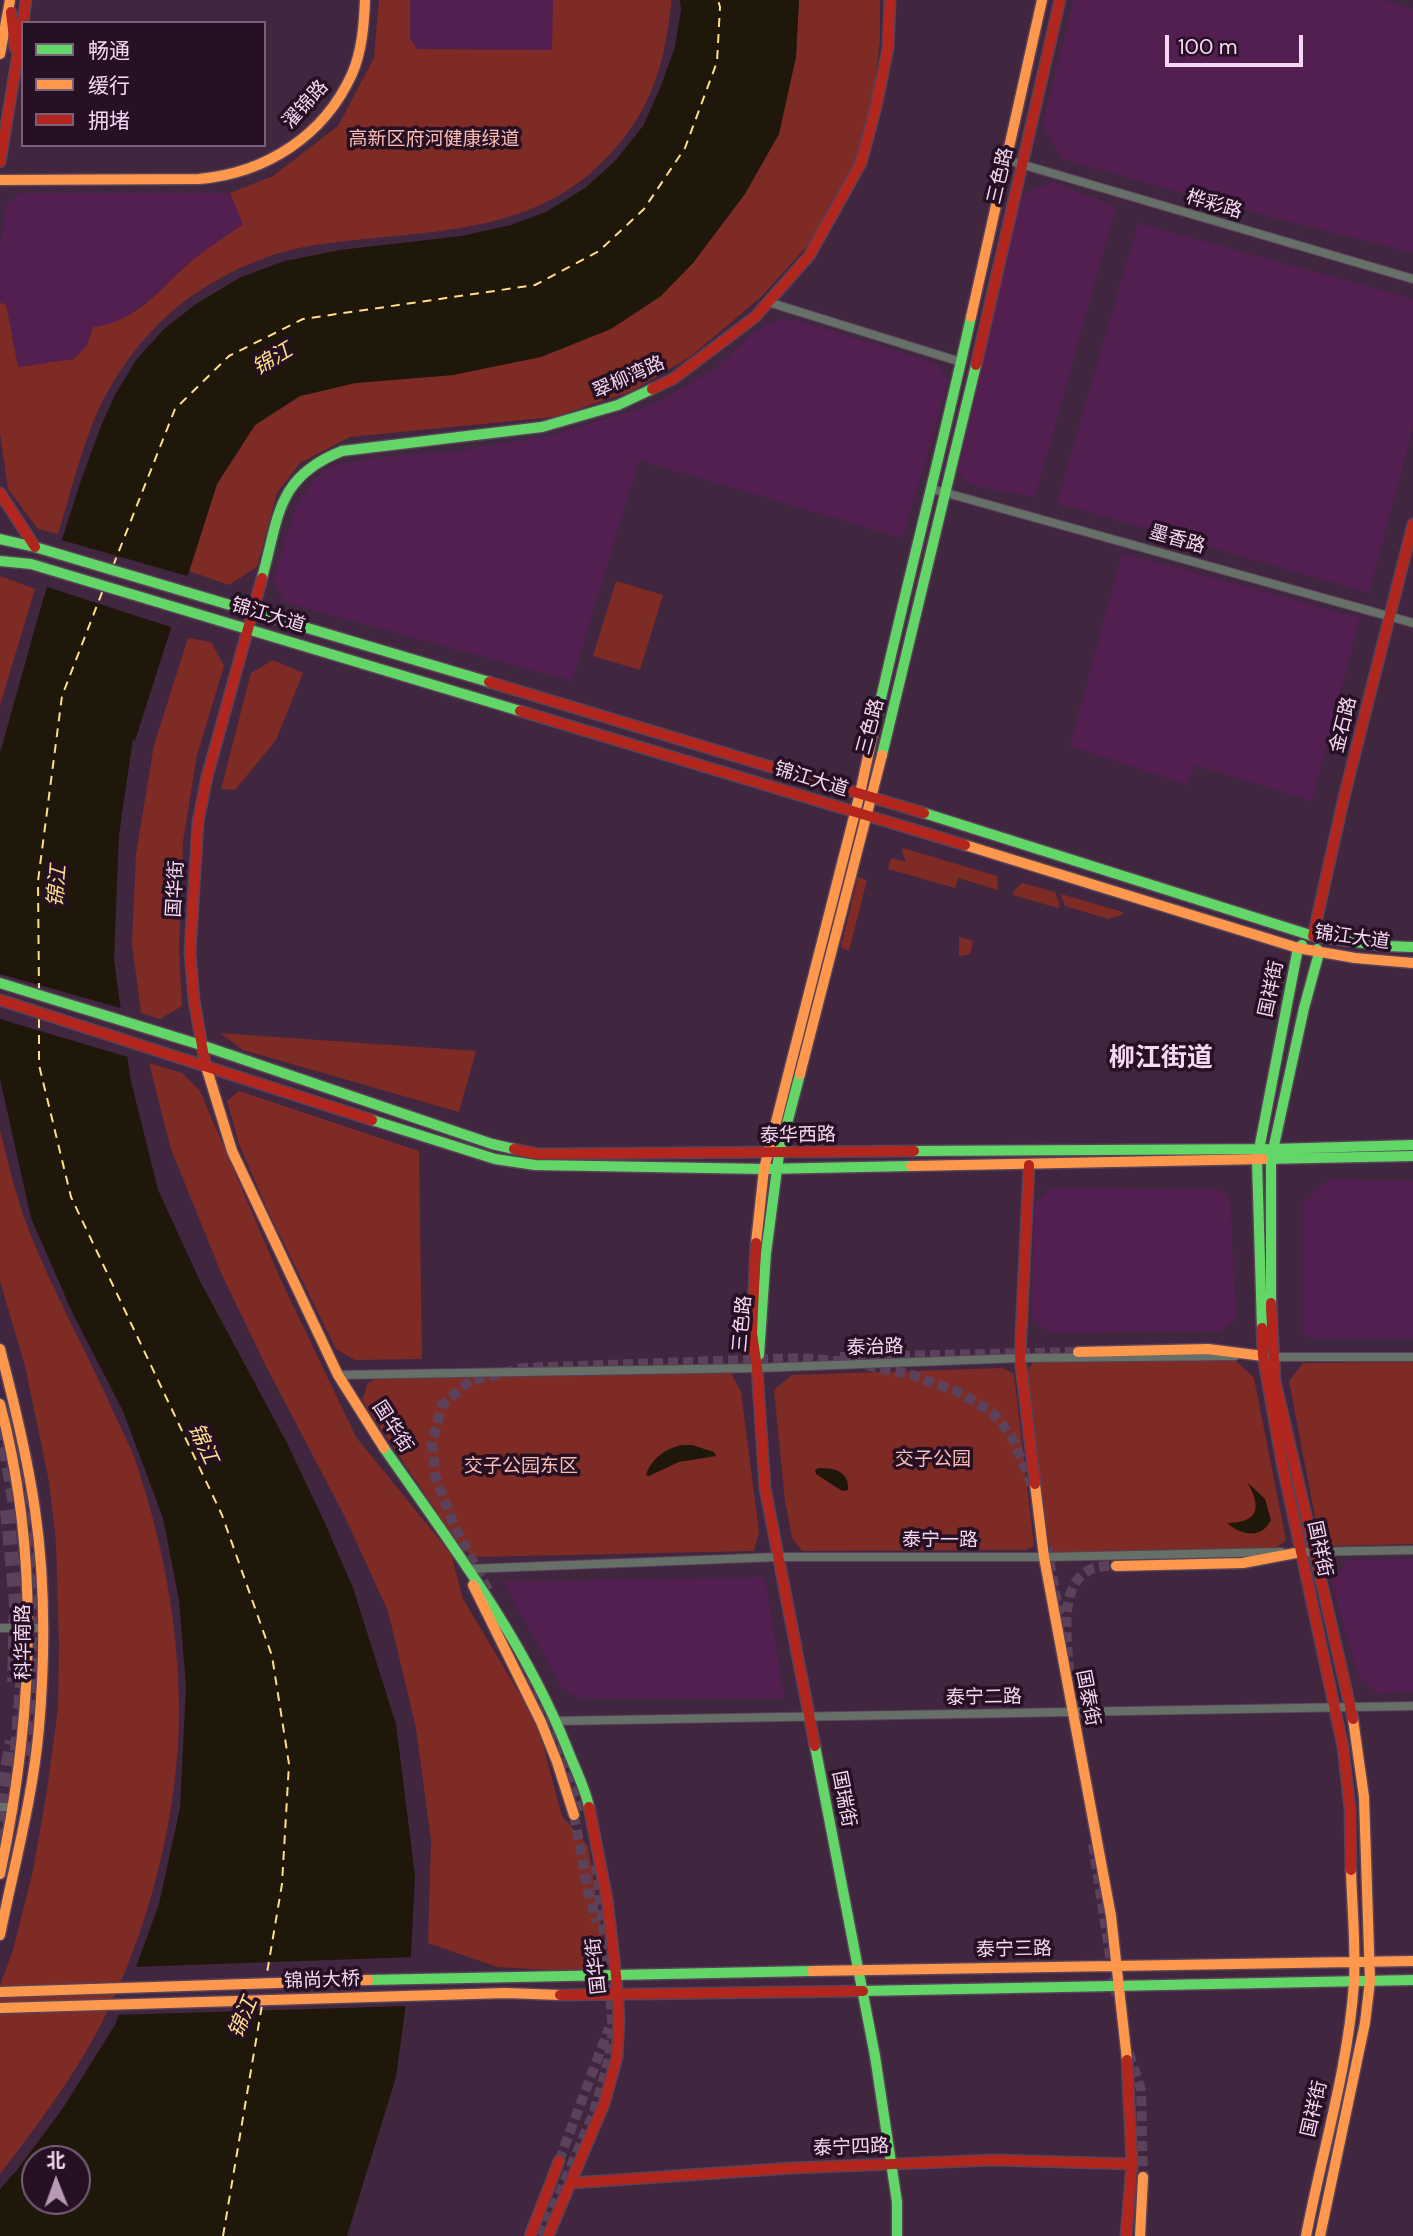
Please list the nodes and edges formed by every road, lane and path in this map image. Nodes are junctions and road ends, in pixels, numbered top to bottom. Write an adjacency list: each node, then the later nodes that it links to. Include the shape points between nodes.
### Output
1 (26, 0): 7 (main road)
2 (365, 0): 14 (main road, 濯锦路, via 355,63 338,99 306,136 266,164 231,175 195,179)
3 (890, 0): 16 (main road, 翠柳湾路, via 888,48 861,163 809,256)
4 (1042, 0): 11 (main road, 三色路)
5 (1060, 0): 13 (main road, 三色路)
6 (10, 2): 9 (main road); 10 (main road)
7 (23, 21)
8 (21, 37): 10 (main road)
9 (0, 54)
10 (17, 65): 12 (main road)
11 (1007, 160): 13 (street, 桦彩路); 17 (main road, 三色路)
12 (0, 162)
13 (1021, 165): 15 (street, 桦彩路); 20 (main road, 三色路)
14 (0, 180)
15 (1413, 279)
16 (768, 302): 17 (street); 25 (main road, 翠柳湾路, via 673,379 618,405 542,428 342,451 317,461 298,476 285,498)
17 (961, 362): 18 (main road, 三色路)
18 (932, 489): 20 (street, 墨香路); 29 (main road, 三色路, via 892,646)
19 (0, 493): 23 (main road)
20 (947, 493): 26 (street, 墨香路); 29 (main road, 三色路)
21 (1413, 524): 26 (main road, 金石路)
22 (0, 539): 23 (main road, 锦江大道)
23 (35, 547): 25 (main road, 锦江大道)
24 (0, 561): 28 (main road, 锦江大道, via 31,564)
25 (253, 612): 28 (main road, 国华街); 29 (main road, 锦江大道)
26 (1389, 616): 27 (street, 墨香路); 32 (main road, 金石路)
27 (1413, 623)
28 (248, 628): 30 (main road, 锦江大道); 39 (main road, 国华街, via 198,822 190,952)
29 (865, 795): 30 (main road, 三色路); 31 (main road, 三色路); 32 (main road, 锦江大道)
30 (855, 811): 31 (main road, 锦江大道); 42 (main road, 三色路)
31 (866, 815): 34 (main road, 锦江大道); 42 (main road, 三色路)
32 (1312, 936): 33 (main road, 锦江大道); 34 (main road, 国祥街); 35 (main road)
33 (1413, 947)
34 (1298, 948): 35 (main road, 锦江大道); 43 (main road, 国祥街)
35 (1319, 953): 36 (main road, 锦江大道); 44 (main road, 国祥街)
36 (1413, 963)
37 (0, 983): 39 (main road, 泰华西路)
38 (0, 1000): 40 (main road, 泰华西路)
39 (201, 1045): 40 (main road, 国华街); 42 (main road, 泰华西路, via 492,1144 538,1154)
40 (206, 1066): 48 (main road, 泰华西路, via 495,1159 535,1165); 55 (main road, 国华街, via 232,1151)
41 (1413, 1145): 44 (main road, 泰华西路)
42 (774, 1154): 43 (main road, 泰华西路); 47 (main road, 三色路); 48 (main road, 三色路)
43 (1258, 1154): 44 (main road, 泰华西路); 46 (main road, 泰华西路); 51 (main road, 国祥街)
44 (1272, 1154): 45 (main road, 泰华西路); 51 (main road, 国祥街)
45 (1413, 1156)
46 (1029, 1165): 47 (main road, 泰华西路); 53 (main road, 国泰街)
47 (776, 1168): 48 (main road, 泰华西路); 54 (main road, 三色路)
48 (764, 1169): 54 (main road, 三色路, via 754,1261 752,1332)
49 (0, 1349): 66 (main road, 科华南路, via 20,1426 34,1511)
50 (1078, 1352): 51 (main road, via 1208,1349)
51 (1268, 1357): 52 (street, 泰治路); 53 (street, 泰治路); 58 (main road, 国祥街, via 1272,1414); 59 (main road, 国祥街)
52 (1413, 1357)
53 (1020, 1358): 54 (street, 泰治路); 61 (main road, 国泰街)
54 (757, 1368): 55 (street, 泰治路); 60 (main road, 国瑞街, via 765,1488)
55 (338, 1375): 63 (main road, 国华街)
56 (0, 1404): 65 (main road, 科华南路, via 14,1459 22,1524)
57 (1413, 1550): 59 (street, 泰宁一路)
58 (1301, 1552): 59 (street, 泰宁一路); 61 (street, 泰宁一路); 62 (main road, via 1243,1563); 68 (main road, 国祥街)
59 (1314, 1552): 69 (main road, 国祥街)
60 (777, 1557): 61 (street, 泰宁一路); 63 (street, 泰宁一路); 71 (main road, 国瑞街)
61 (1044, 1557): 70 (main road, 国泰街)
62 (1116, 1566)
63 (467, 1569): 72 (main road, 国华街, via 534,1674); 75 (main road, via 484,1612 536,1711)
64 (0, 1628): 65 (street)
65 (27, 1628): 66 (street); 74 (main road, 科华南路)
66 (41, 1628): 77 (main road, 科华南路, via 39,1727)
67 (1413, 1706): 69 (street, 泰宁二路)
68 (1335, 1707): 69 (street, 泰宁二路); 70 (street, 泰宁二路); 79 (main road, 国祥街, via 1350,1808)
69 (1351, 1707): 80 (main road, 国祥街, via 1364,1797)
70 (1072, 1712): 71 (street, 泰宁二路); 81 (main road, 国泰街)
71 (809, 1716): 72 (street, 泰宁二路); 82 (main road, 国瑞街)
72 (556, 1721): 83 (main road, 国华街, via 587,1799)
73 (0, 1807): 74 (street)
74 (14, 1807): 76 (main road, 科华南路)
75 (574, 1815)
76 (0, 1874)
77 (0, 1936)
78 (1413, 1961): 80 (main road, 泰宁三路)
79 (1353, 1962): 80 (main road, 泰宁三路); 81 (main road, 泰宁三路); 85 (main road, 国祥街)
80 (1369, 1962): 86 (main road, 国祥街)
81 (1117, 1966): 82 (main road, 泰宁三路); 87 (main road, 国泰街)
82 (858, 1970): 83 (main road, 泰宁三路); 88 (main road, 国瑞街)
83 (616, 1975): 89 (main road, 锦尚大桥); 90 (main road, 国华街)
84 (1413, 1980): 86 (main road, 泰宁三路)
85 (1354, 1981): 86 (main road, 泰宁三路); 87 (main road, 泰宁三路); 102 (main road, 国祥街, via 1337,2098)
86 (1370, 1981): 103 (main road, 国祥街)
87 (1120, 1985): 88 (main road, 泰宁三路); 94 (main road, 国泰街)
88 (862, 1990): 90 (main road, 泰宁三路); 93 (main road, 国瑞街)
89 (6, 1991)
90 (619, 1994): 91 (main road, 锦尚大桥, via 506,1993); 96 (main road, 国华街, via 617,2057 604,2104)
91 (0, 2008)
92 (559, 2161): 97 (main road)
93 (892, 2164): 94 (main road, 泰宁四路, via 994,2160); 96 (main road, 泰宁四路); 99 (main road, 国瑞街)
94 (1132, 2164): 100 (main road, 国泰街)
95 (1143, 2178): 101 (main road)
96 (572, 2183): 98 (main road, 国华街)
97 (530, 2236)
98 (548, 2236)
99 (897, 2236)
100 (1126, 2236)
101 (1140, 2236)
102 (1306, 2236)
103 (1320, 2236)

